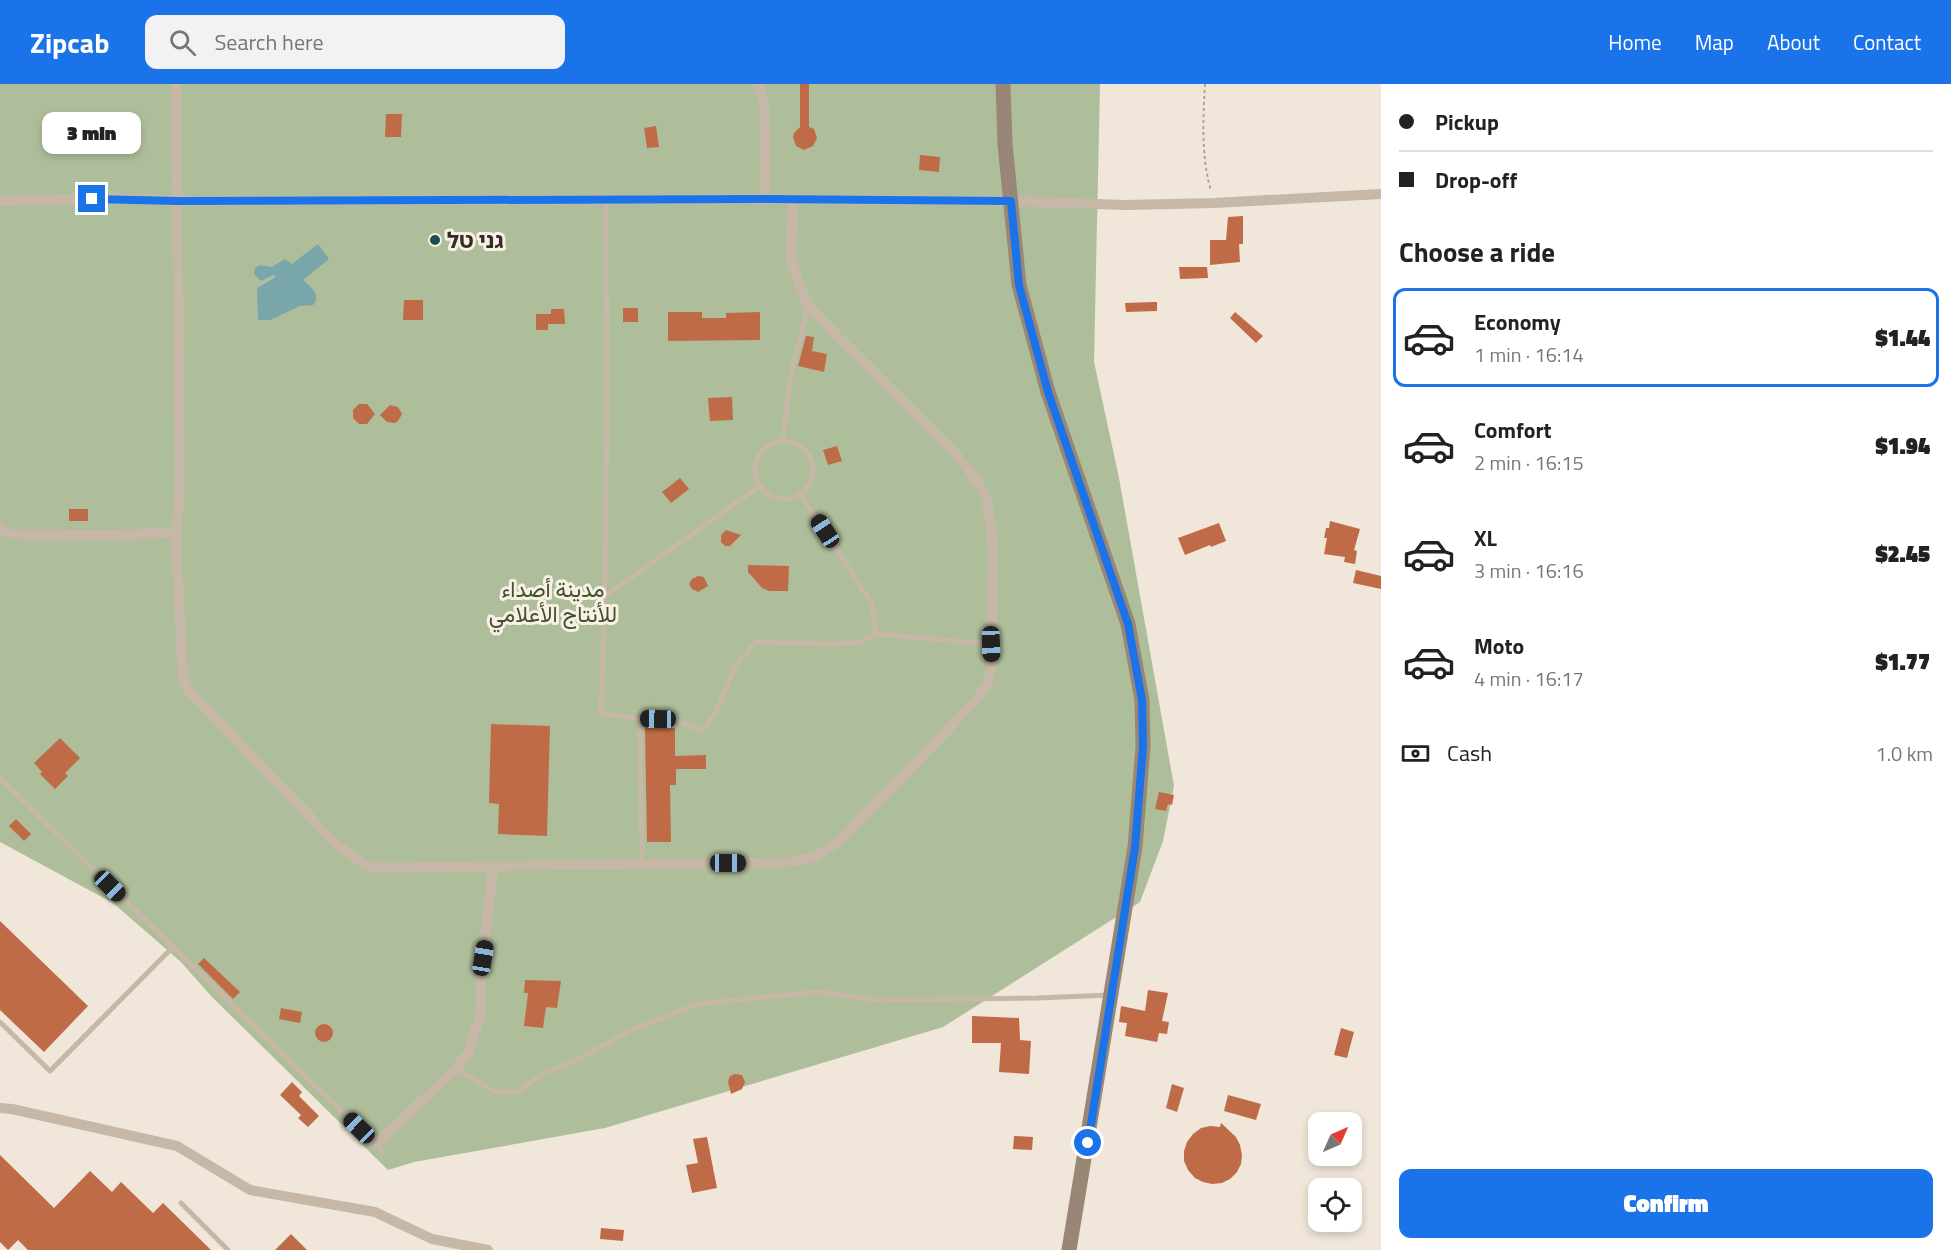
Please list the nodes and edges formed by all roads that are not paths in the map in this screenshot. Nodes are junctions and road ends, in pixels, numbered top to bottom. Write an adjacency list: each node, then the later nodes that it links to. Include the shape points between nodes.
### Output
1 (176, 84): 9 (street)
2 (758, 84): 6 (street, via 764,103)
3 (1003, 84): 10 (main road)
4 (1381, 195): 10 (street, via 1126,205)
5 (606, 199): 6 (street); 9 (street); 17 (lane)
6 (766, 199): 7 (street)
7 (793, 199): 10 (street); 11 (street, via 791,259)
8 (0, 201): 9 (street)
9 (178, 201): 16 (street)
10 (1011, 201): 25 (main road, via 1019,285 1048,392 1128,624 1142,700 1143,747 1135,847)
11 (808, 305): 12 (lane, via 791,374); 19 (street, via 956,454 985,496 993,549)
12 (783, 441): 13 (lane, via 764,448 758,456 755,466); 14 (lane, via 801,446 812,461 812,480)
13 (760, 486): 14 (lane, via 783,500); 17 (lane)
14 (801, 495): 18 (lane, via 872,604)
15 (0, 528): 16 (street, via 9,534)
16 (177, 533): 23 (street, via 183,678 188,690 337,845 366,865)
17 (605, 596): 20 (lane, via 601,713)
18 (876, 634): 19 (lane); 20 (lane, via 860,642 835,644 756,642 736,665 721,703 702,731 675,720)
19 (991, 644): 22 (street, via 992,666 981,694 825,852 791,862)
20 (640, 719): 22 (lane)
21 (0, 778): 24 (lane)
22 (642, 864): 23 (street)
23 (493, 867): 27 (street, via 481,1012 469,1051)
24 (172, 948): 26 (lane, via 50,1071); 29 (lane)
25 (1112, 995): 27 (lane, via 878,1000 818,992 698,1004 629,1031 544,1073 518,1092 495,1092); 34 (main road)
26 (0, 1022)
27 (456, 1069): 29 (street)
28 (0, 1108): 33 (street, via 177,1146 250,1190 375,1212 432,1239)
29 (376, 1144): 30 (lane)
30 (384, 1153)
31 (181, 1203): 32 (lane)
32 (228, 1250)
33 (488, 1250)
34 (1070, 1250)

